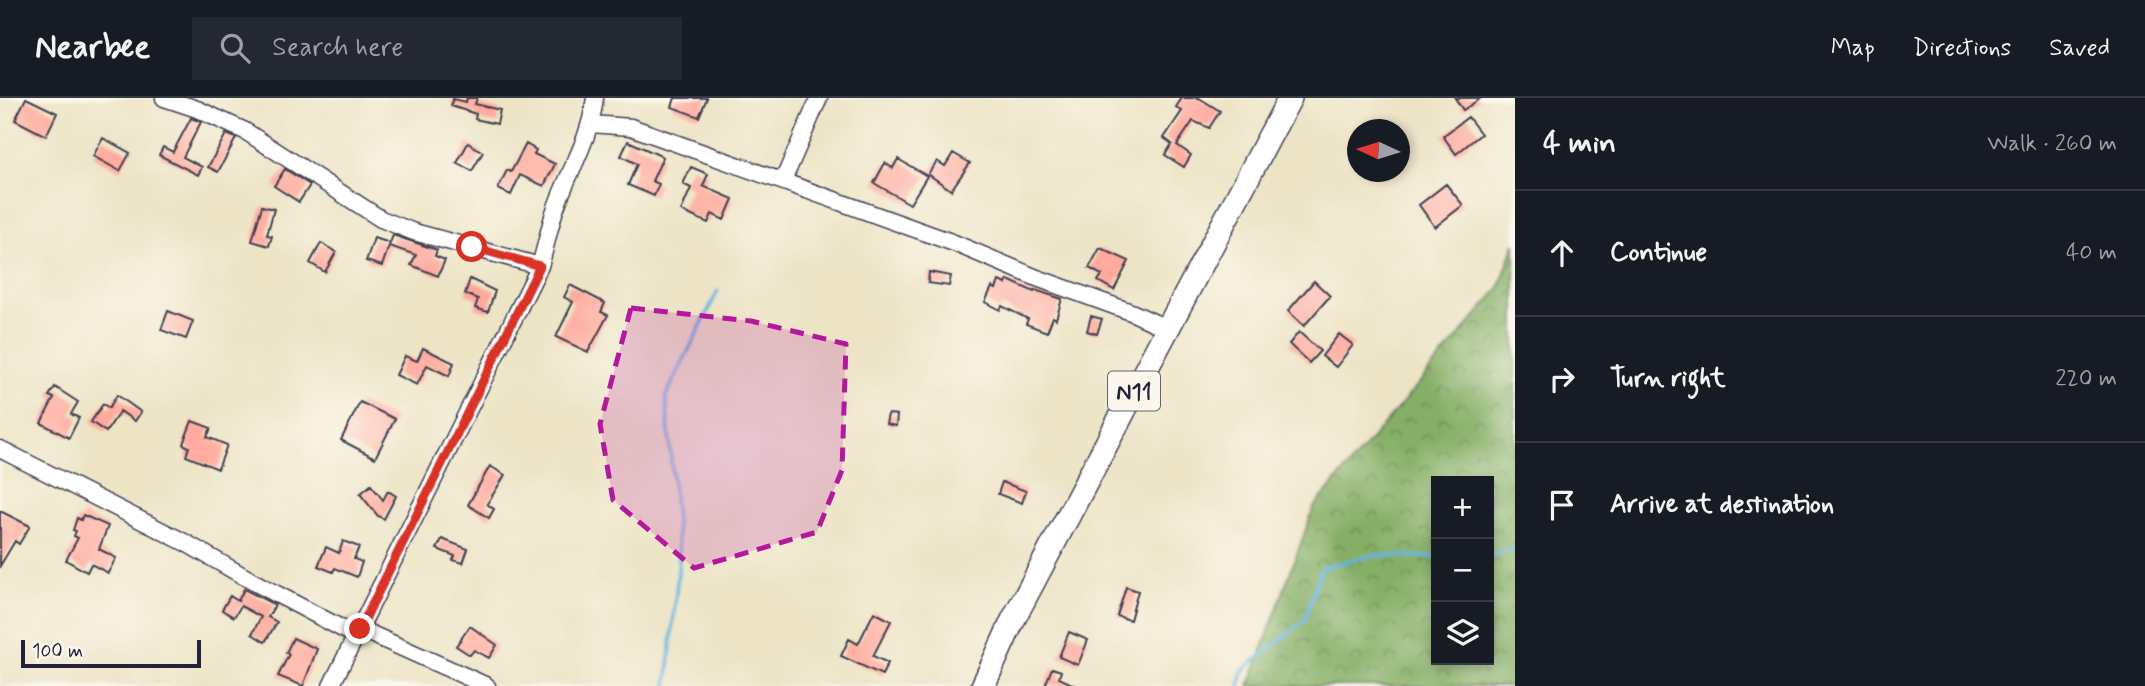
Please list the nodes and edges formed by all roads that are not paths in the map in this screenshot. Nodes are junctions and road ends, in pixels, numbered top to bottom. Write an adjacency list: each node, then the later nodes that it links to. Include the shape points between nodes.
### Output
1 (164, 98): 7 (street, via 245,131 381,219)
2 (595, 98): 5 (street)
3 (820, 98): 6 (street)
4 (1290, 98): 8 (highway, N11)
5 (591, 124): 6 (street, via 631,127); 7 (street, via 555,212)
6 (783, 181): 8 (street)
7 (540, 266): 10 (street)
8 (1166, 328): 13 (highway, N11)
9 (0, 449): 10 (street)
10 (358, 632): 11 (street); 12 (street)
11 (331, 686)
12 (487, 686)
13 (983, 686)

